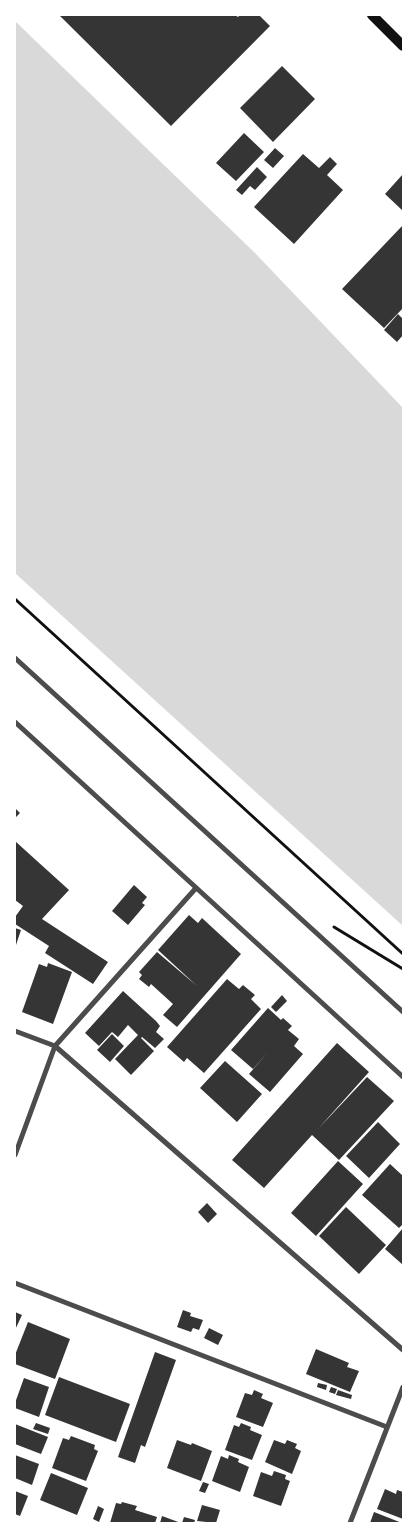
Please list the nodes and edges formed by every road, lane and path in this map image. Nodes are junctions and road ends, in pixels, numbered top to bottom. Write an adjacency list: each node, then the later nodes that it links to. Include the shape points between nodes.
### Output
1 (372, 15): 2 (main road)
2 (403, 46)
3 (15, 599): 8 (path)
4 (15, 658): 7 (street)
5 (15, 722): 6 (street)
6 (196, 888): 12 (street); 13 (street)
7 (306, 923): 9 (path, via 321,919); 10 (street)
8 (403, 954)
9 (403, 969)
10 (403, 1012)
11 (15, 1031): 12 (street)
12 (55, 1046): 14 (street); 16 (street)
13 (403, 1077)
14 (15, 1155)
15 (15, 1283): 18 (street)
16 (403, 1350)
17 (403, 1387): 18 (street)
18 (386, 1427): 19 (street)
19 (350, 1523)

